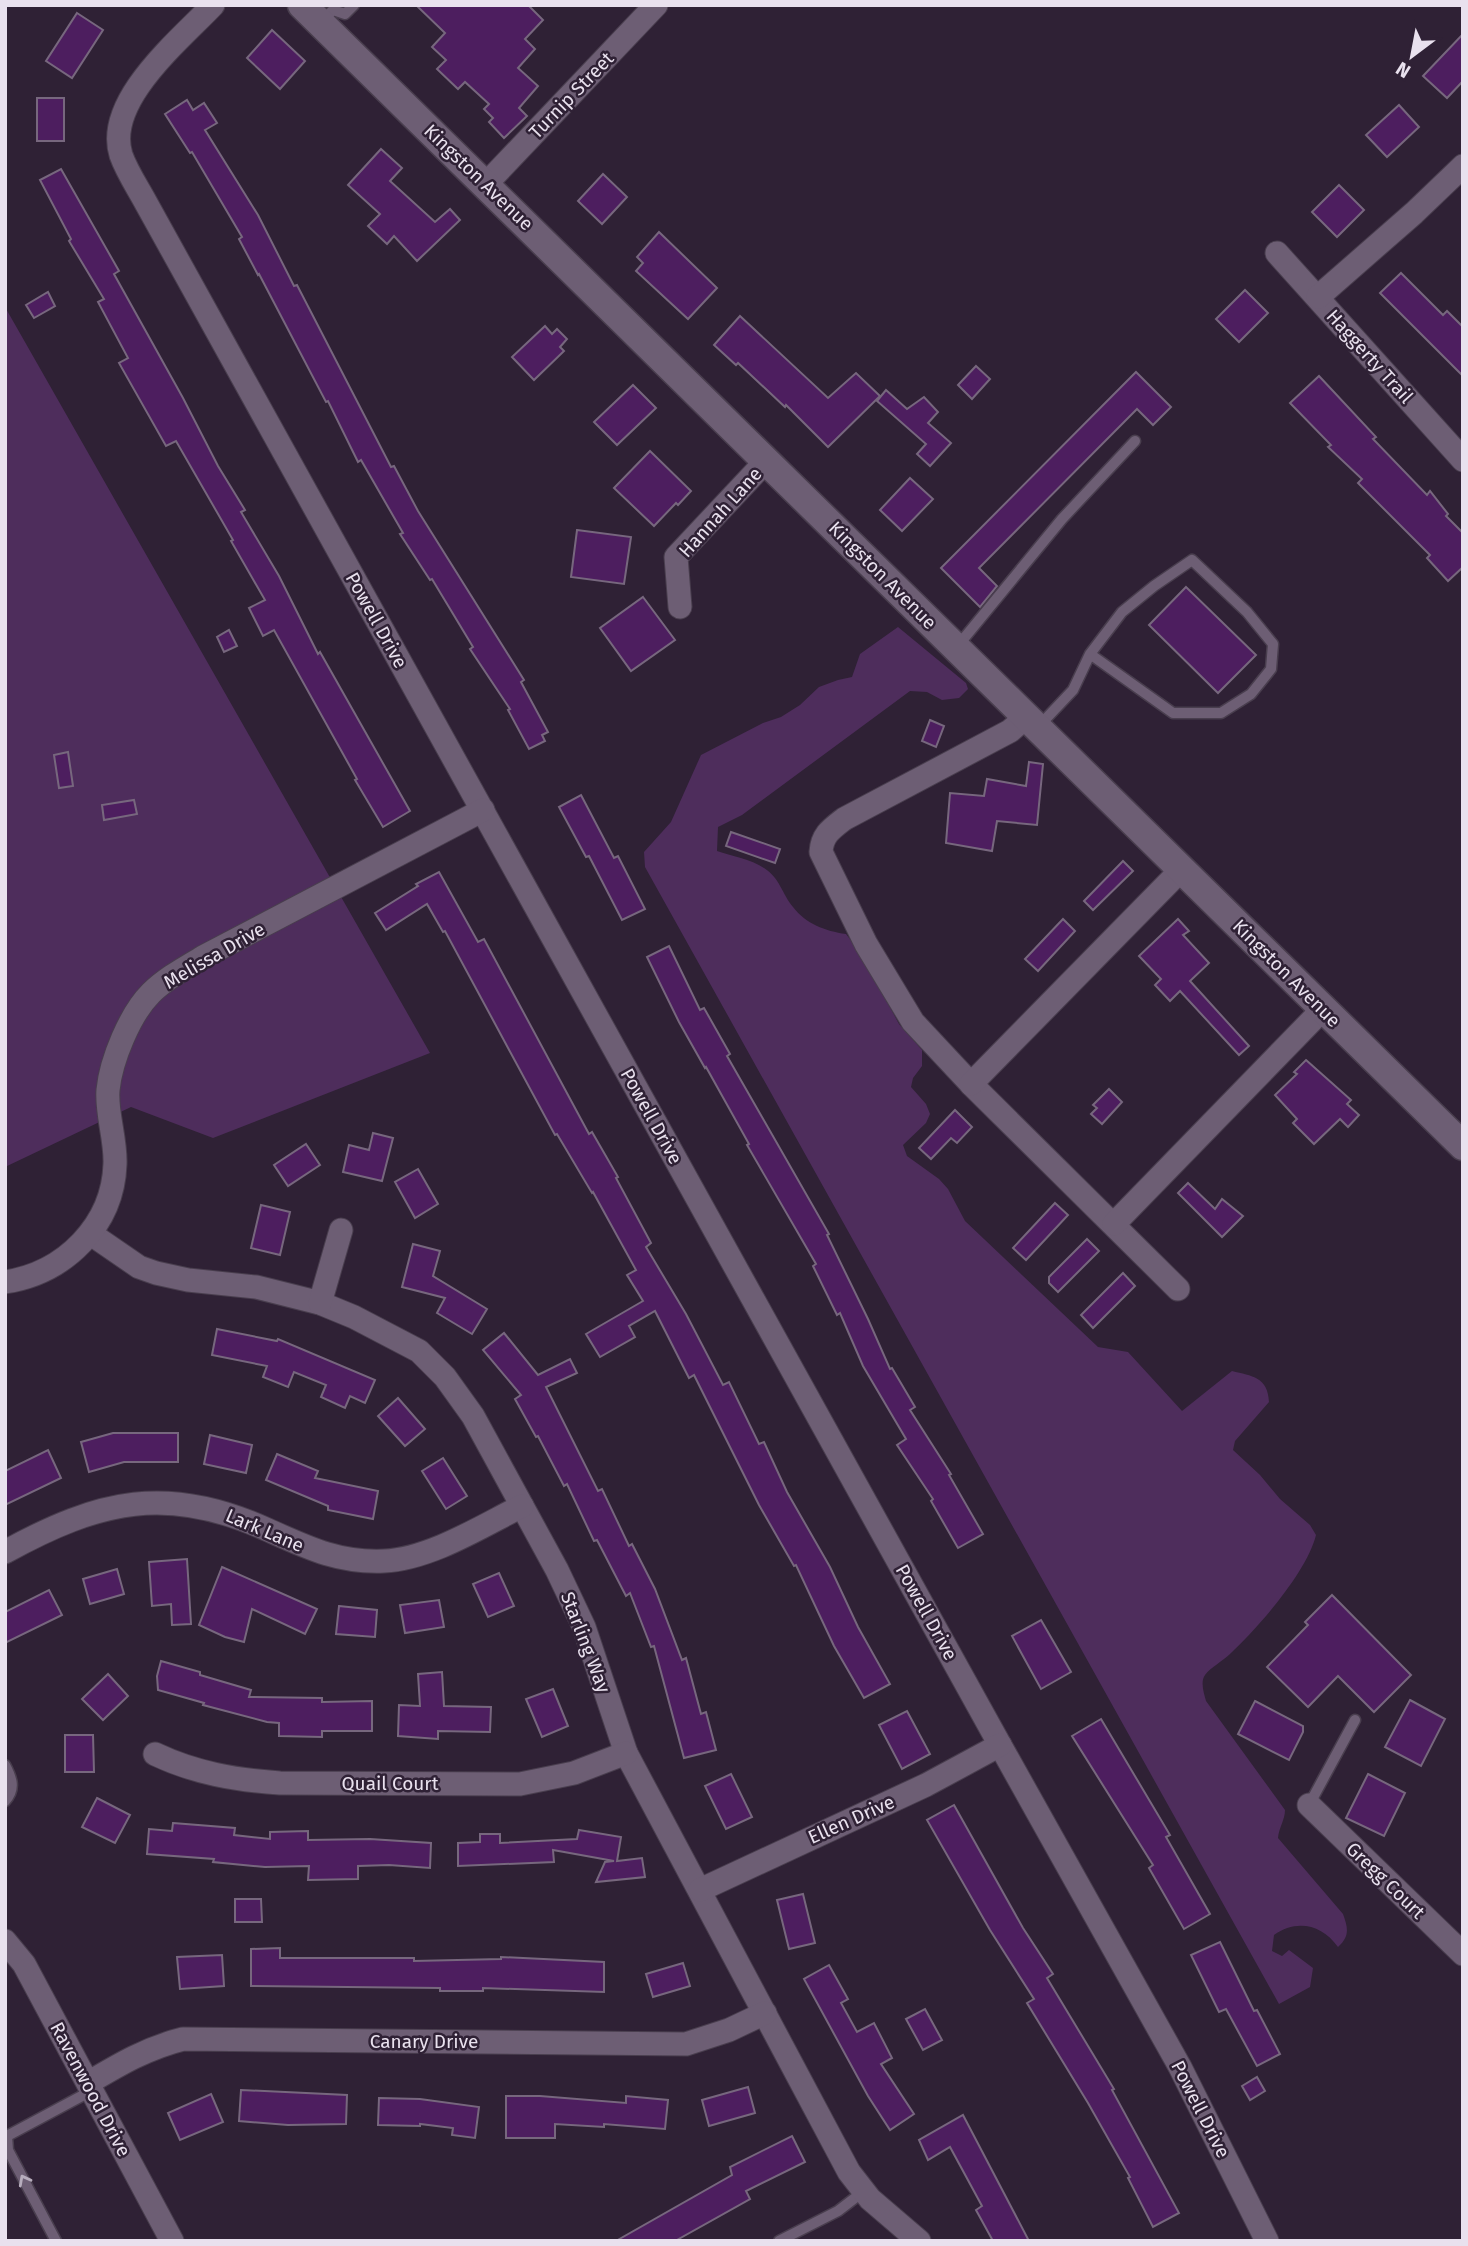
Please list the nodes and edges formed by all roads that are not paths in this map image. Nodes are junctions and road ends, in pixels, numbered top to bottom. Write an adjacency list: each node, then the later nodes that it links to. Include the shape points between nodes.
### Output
1 (213, 5): 15 (street, Powell Drive, via 128,100 120,126 121,153)
2 (656, 5): 5 (street, Turnip Street)
3 (331, 10): 5 (street, Kingston Avenue)
4 (1463, 166): 7 (street)
5 (486, 184): 9 (street, Kingston Avenue)
6 (1277, 253): 7 (street, Haggerty Trail)
7 (1318, 297): 10 (street, Haggerty Trail)
8 (1135, 441): 12 (lane, via 1062,519)
9 (767, 460): 11 (street, Hannah Lane, via 676,557); 12 (street, Kingston Avenue)
10 (1463, 460)
11 (680, 607)
12 (956, 648): 14 (street, Kingston Avenue)
13 (1090, 654): 13 (lane, via 1122,612 1192,560 1247,612 1272,644 1271,669 1251,694 1221,713 1172,713); 14 (lane, via 1073,690)
14 (1032, 722): 16 (street, Kingston Avenue); 18 (street, via 844,819 822,841 821,852 829,870 888,983 914,1022)
15 (483, 810): 22 (street, Melissa Drive, via 203,957 149,995 115,1056 108,1091 115,1164 110,1195); 29 (street, Powell Drive)
16 (1182, 869): 17 (street, Kingston Avenue); 18 (street)
17 (1323, 1009): 19 (street, Kingston Avenue); 20 (street)
18 (971, 1084): 20 (street)
19 (1463, 1146)
20 (1114, 1224): 24 (street)
21 (341, 1230): 25 (street)
22 (91, 1234): 23 (street, Melissa Drive, via 72,1254 44,1270); 25 (street, Starling Way, via 139,1268 188,1280 256,1287)
23 (5, 1282)
24 (1178, 1289)
25 (320, 1303): 26 (street, Starling Way, via 385,1331 437,1368 473,1416)
26 (522, 1506): 27 (street, Lark Lane, via 423,1553 388,1561 325,1555 222,1511 186,1503 149,1502 84,1516); 30 (street, Starling Way, via 584,1627)
27 (5, 1552)
28 (1355, 1720): 34 (lane)
29 (1000, 1745): 35 (street, Ellen Drive, via 926,1786); 46 (street, Powell Drive, via 1180,2067)
30 (626, 1753): 31 (street, Quail Court, via 574,1773 520,1784 243,1781 183,1767); 35 (street, Starling Way)
31 (155, 1754)
32 (5, 1765): 33 (lane, via 12,1786)
33 (6, 1801)
34 (1309, 1805): 37 (street, Gregg Court)
35 (700, 1890): 38 (street, Starling Way)
36 (5, 1941): 39 (street, Ravenwood Drive, via 24,1964)
37 (1463, 1954)
38 (765, 2012): 39 (street, Canary Drive, via 686,2044 183,2039 131,2056); 41 (street, Starling Way, via 849,2172)
39 (90, 2086): 40 (lane); 43 (street, Ravenwood Drive)
40 (6, 2135): 42 (lane, one-way to 40, via 8,2150)
41 (864, 2191): 44 (lane, via 838,2211); 45 (street, Starling Way)
42 (56, 2241)
43 (172, 2241)
44 (779, 2241)
45 (919, 2241)
46 (1267, 2241)

